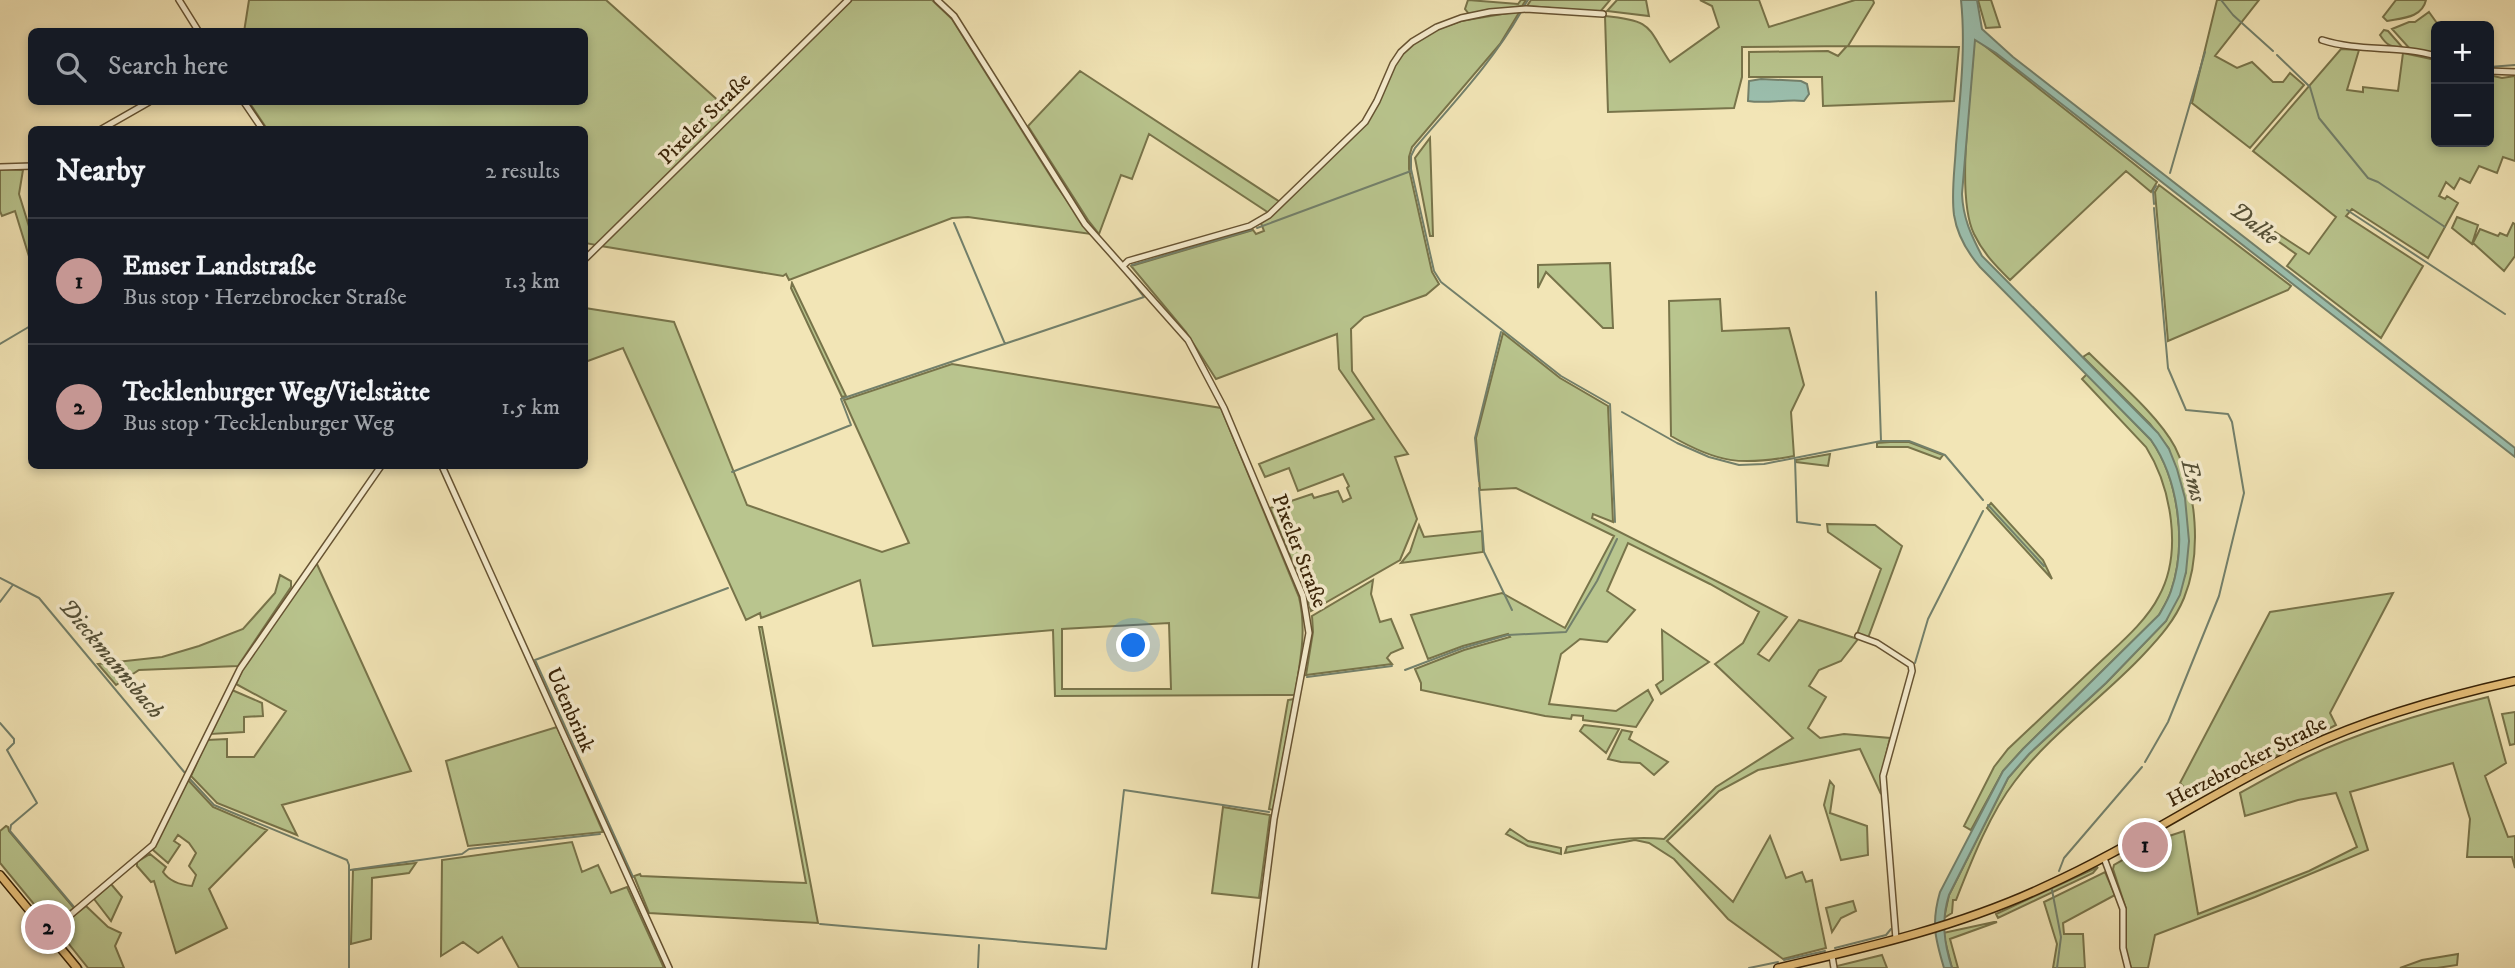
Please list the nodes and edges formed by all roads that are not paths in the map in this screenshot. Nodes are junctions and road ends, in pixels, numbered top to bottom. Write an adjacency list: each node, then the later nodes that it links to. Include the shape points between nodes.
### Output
1 (179, 0): 5 (street)
2 (848, 0): 16 (street, Pixeler Straße)
3 (937, 0): 17 (street, Pixeler Straße, via 954,16 1086,224)
4 (1603, 15): 17 (street, via 1517,9 1437,27 1407,47 1393,64 1365,122 1269,215 1250,226)
5 (196, 28)
6 (2322, 40): 7 (street)
7 (2431, 55)
8 (2494, 71): 9 (street)
9 (2515, 72)
10 (144, 105): 12 (street)
11 (246, 105): 13 (street)
12 (107, 126)
13 (260, 126)
14 (28, 166): 15 (street)
15 (0, 167)
16 (588, 256)
17 (1124, 265): 29 (street, Pixeler Straße, via 1184,333 1210,379 1308,615 1309,633 1274,819)
18 (379, 469): 24 (street, via 240,669 156,839)
19 (443, 469): 28 (street, Udenbrink)
20 (1858, 636): 25 (street, via 1911,665 1912,671 1883,776)
21 (2515, 681): 22 (main road, Herzebrocker Straße, via 2379,718 2312,745)
22 (2104, 858): 25 (main road, Herzebrocker Straße, via 1997,907); 32 (street, via 2123,909 2123,948)
23 (0, 875): 24 (main road)
24 (48, 933): 27 (main road)
25 (1896, 939): 26 (main road, Herzebrocker Straße)
26 (1832, 956): 30 (main road, Herzebrocker Straße); 31 (street)
27 (78, 968)
28 (669, 968)
29 (1255, 968)
30 (1778, 968)
31 (1833, 968)
32 (2129, 968)

